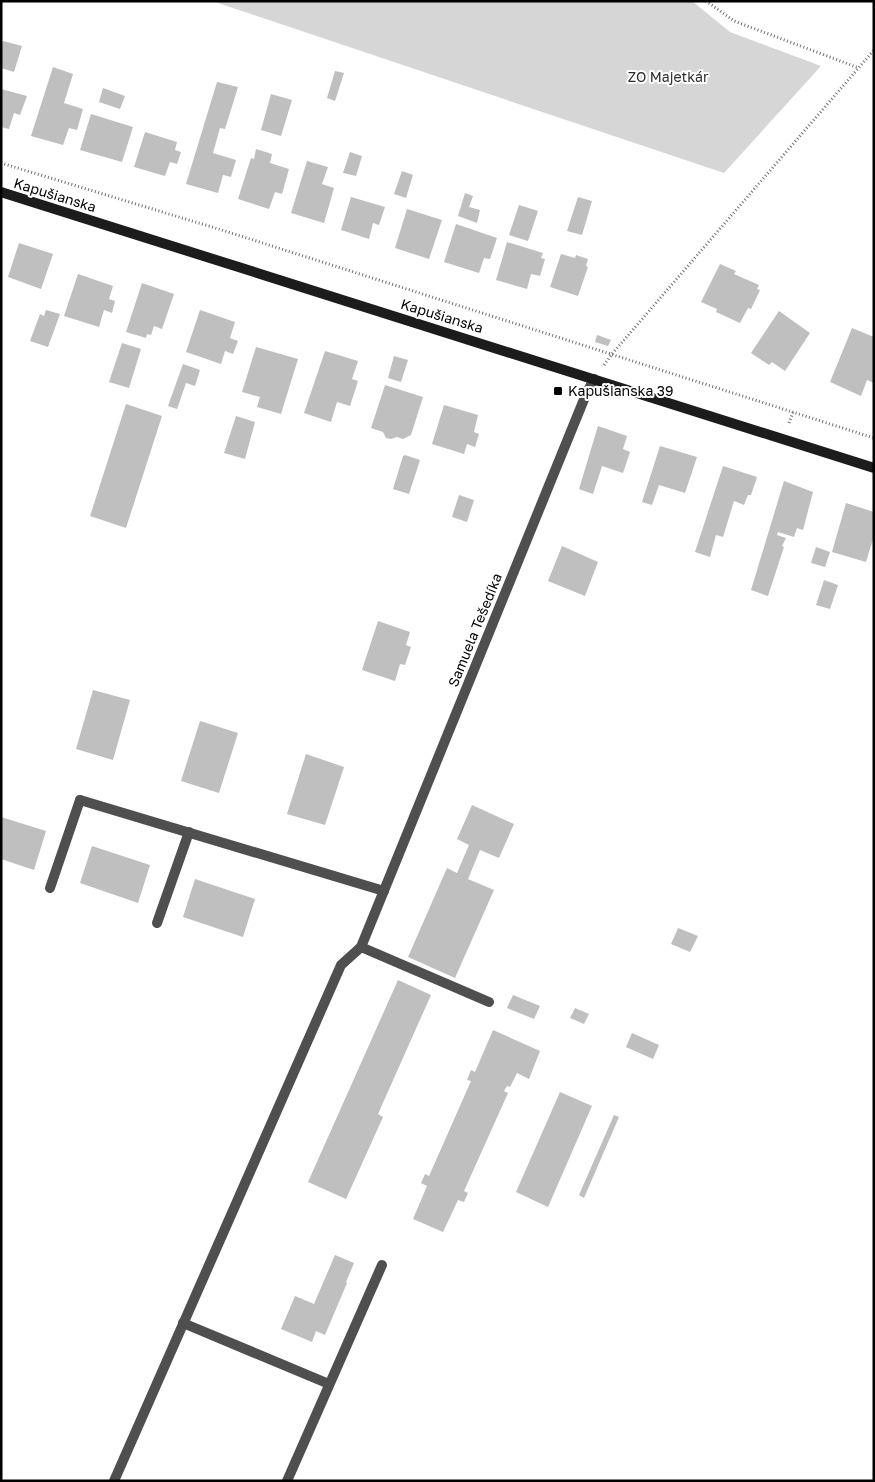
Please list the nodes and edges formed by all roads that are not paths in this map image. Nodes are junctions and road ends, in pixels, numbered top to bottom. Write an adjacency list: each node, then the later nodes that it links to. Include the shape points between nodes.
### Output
1 (1, 192): 2 (main road, Kapušianska)
2 (594, 379): 3 (main road, Kapušianska); 6 (street, Samuela Tešedíka)
3 (874, 468)
4 (188, 832): 5 (street, via 80,800); 6 (street); 7 (street)
5 (50, 888)
6 (384, 891): 8 (street, Samuela Tešedíka)
7 (157, 923)
8 (361, 947): 9 (street); 11 (street, via 340,965)
9 (489, 1002)
10 (382, 1265): 12 (street)
11 (183, 1323): 12 (street); 13 (street)
12 (329, 1384): 14 (street)
13 (114, 1481)
14 (287, 1481)

